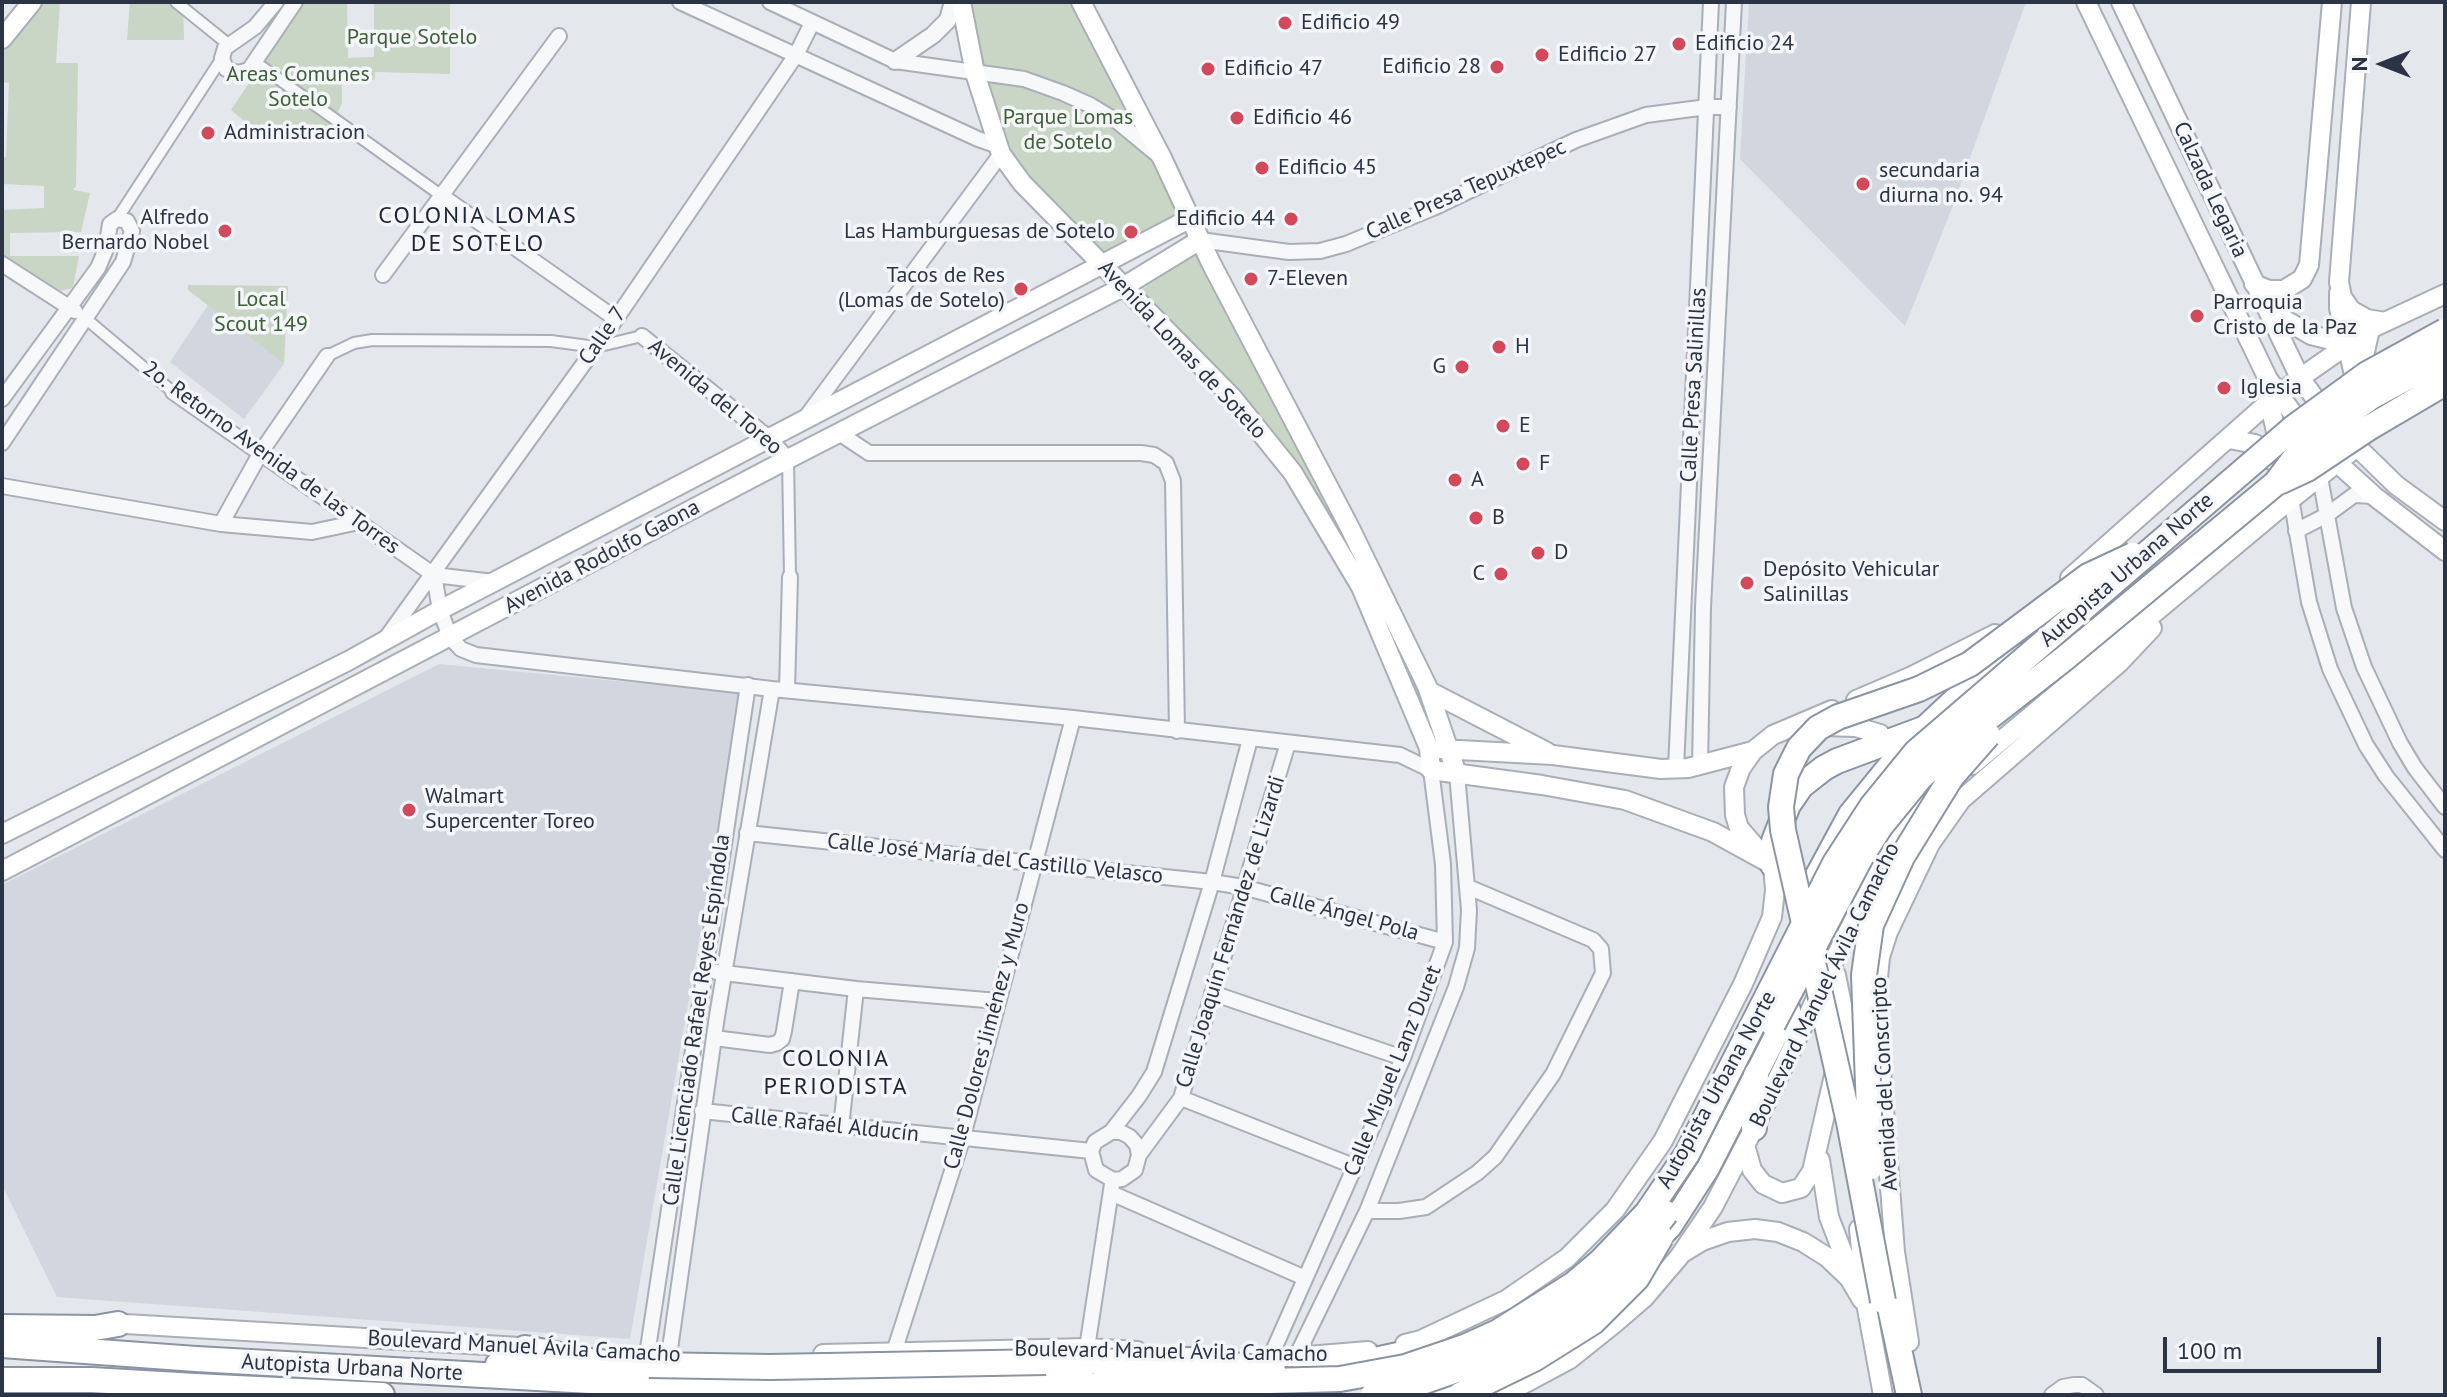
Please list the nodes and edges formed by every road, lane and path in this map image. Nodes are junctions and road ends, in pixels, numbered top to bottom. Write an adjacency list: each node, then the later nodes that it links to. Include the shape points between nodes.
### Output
1 (32, 2): 18 (main road)
2 (176, 2): 19 (street)
3 (276, 2): 19 (street, via 255,27)
4 (295, 2): 23 (street)
5 (680, 2): 20 (street)
6 (770, 2): 16 (street)
7 (953, 2): 22 (street, via 948,20)
8 (961, 2): 24 (main road, Avenida Lomas de Sotelo)
9 (1081, 2): 30 (main road, Avenida Lomas de Sotelo)
10 (1711, 2): 25 (street, Calle Presa Salinillas)
11 (1734, 2): 26 (street, Calle Presa Salinillas)
12 (2086, 2): 63 (main road, Calzada Legaria)
13 (2121, 2): 39 (main road, Calzada Legaria)
14 (2332, 2): 27 (main road)
15 (2361, 2): 28 (main road)
16 (812, 23): 20 (street, Calle 7); 22 (street)
17 (559, 36): 31 (street)
18 (2, 39)
19 (228, 44): 21 (street)
20 (796, 55): 29 (street); 46 (street, Calle 7)
21 (222, 58): 23 (street, via 226,69 238,73); 32 (street)
22 (895, 61): 24 (street)
23 (255, 62): 31 (street)
24 (975, 73): 29 (main road, Avenida Lomas de Sotelo); 30 (street, via 1024,79 1090,105)
25 (1707, 107): 26 (street, Calle Presa Tepuxtepec); 34 (street, Calle Presa Tepuxtepec, via 1646,115 1576,140 1433,208 1320,251); 112 (street, Calle Presa Salinillas)
26 (1729, 107): 111 (street, Calle Presa Salinillas)
27 (2322, 114): 28 (main road); 39 (main road, via 2306,273 2284,290)
28 (2352, 117): 38 (main road)
29 (1000, 150): 36 (main road, Avenida Lomas de Sotelo, via 1022,183); 65 (street)
30 (1162, 158): 33 (main road, Avenida Lomas de Sotelo)
31 (442, 196): 37 (street); 46 (street)
32 (117, 219): 42 (street, via 110,224 98,268); 45 (street, via 127,221 131,243)
33 (1189, 219): 34 (main road, Avenida Lomas de Sotelo); 36 (main road, Avenida Rodolfo Gaona)
34 (1200, 240): 40 (main road, Avenida Rodolfo Gaona); 99 (main road, Avenida Lomas de Sotelo)
35 (2, 264): 42 (street, 2o. Retorno Avenida de las Torres)
36 (1100, 264): 40 (main road, Avenida Lomas de Sotelo); 65 (main road, Avenida Rodolfo Gaona)
37 (383, 275)
38 (2339, 282): 48 (main road, via 2351,310); 51 (main road)
39 (2254, 284): 43 (main road, Calzada Legaria)
40 (1123, 287): 67 (main road, Avenida Rodolfo Gaona); 107 (main road, Avenida Lomas de Sotelo, via 1232,397 1293,473 1361,587)
41 (2445, 294): 48 (main road)
42 (69, 307): 45 (street, 2o. Retorno Avenida de las Torres); 62 (street)
43 (2266, 308): 51 (main road, via 2303,331); 57 (main road, Calzada Legaria)
44 (2445, 314): 66 (highway, via 2348,369 2300,409)
45 (85, 318): 60 (street, 2o. Retorno Avenida de las Torres); 70 (street)
46 (616, 319): 52 (street, Calle 7)
47 (2445, 321): 53 (highway)
48 (2378, 325): 51 (main road); 64 (main road, via 2364,356 2371,383 2394,405)
49 (2445, 331): 66 (highway, Autopista Urbana Norte, bridge, via 2367,374)
50 (642, 336): 52 (street); 68 (street, Avenida del Toreo)
51 (2347, 344): 57 (main road); 71 (main road)
52 (596, 347): 54 (street, via 551,341 372,340); 89 (street, Calle 7)
53 (2384, 353)
54 (327, 356): 72 (street)
55 (2445, 357): 78 (highway, Autopista Urbana Norte, bridge, via 2371,397 2328,428 2297,455)
56 (2445, 368): 59 (highway)
57 (2300, 378): 63 (main road); 71 (main road, Calzada Legaria, via 2324,412)
58 (2445, 383): 78 (highway, bridge, via 2380,420)
59 (2399, 391)
60 (173, 392): 72 (street, 2o. Retorno Avenida de las Torres)
61 (2445, 395): 64 (main road, Boulevard Manuel Ávila Camacho)
62 (2, 399)
63 (2274, 399): 69 (main road); 74 (main road); 78 (main road)
64 (2414, 410): 71 (main road, Boulevard Manuel Ávila Camacho)
65 (805, 419): 68 (main road, Avenida Rodolfo Gaona)
66 (2293, 428): 87 (highway, Autopista Urbana Norte, bridge)
67 (839, 433): 73 (main road, Avenida Rodolfo Gaona); 103 (street, via 869,453 1154,455 1166,463 1173,481)
68 (769, 438): 73 (street, Avenida del Toreo); 91 (main road, Avenida Rodolfo Gaona)
69 (2229, 439): 81 (main road, via 2255,444 2274,462 2281,487); 101 (main road, via 2048,599 1975,645)
70 (2, 443)
71 (2363, 443): 74 (main road, Boulevard Manuel Ávila Camacho); 83 (main road, Calzada Legaria, via 2375,466)
72 (261, 452): 84 (street, 2o. Retorno Avenida de las Torres); 85 (street)
73 (788, 459): 90 (street); 94 (main road, Avenida Rodolfo Gaona)
74 (2337, 463): 76 (main road, Boulevard Manuel Ávila Camacho); 79 (main road)
75 (2233, 468): 102 (highway, Boulevard Manuel Ávila Camacho)
76 (2320, 477): 78 (main road, Boulevard Manuel Ávila Camacho); 82 (street)
77 (2, 486): 85 (street)
78 (2284, 490): 81 (main road, Boulevard Manuel Ávila Camacho); 86 (street); 96 (highway, Autopista Urbana Norte, bridge)
79 (2374, 496): 82 (street, via 2354,495); 88 (main road)
80 (2251, 497): 140 (highway, Boulevard Manuel Ávila Camacho, via 1932,767 1875,845)
81 (2274, 513): 92 (main road, Boulevard Manuel Ávila Camacho)
82 (2327, 515): 86 (street); 117 (street, via 2344,608 2364,667 2400,743)
83 (2445, 521)
84 (359, 522): 85 (street, via 312,532); 89 (street, 2o. Retorno Avenida de las Torres)
85 (221, 524)
86 (2296, 531): 122 (street, via 2320,639 2350,712 2386,776)
87 (2149, 551): 172 (highway, Autopista Urbana Norte, bridge, via 1938,730 1885,788 1835,863 1687,1154 1647,1213 1600,1262 1540,1308 1467,1346 1405,1367); 173 (highway, bridge, via 2088,576 1954,673 1828,722 1809,735 1786,774 1783,830 1840,1077 1896,1368)
88 (2445, 551)
89 (434, 575): 91 (street); 93 (street); 95 (street, Calle 7)
90 (790, 577): 98 (street, Calle Licenciado Rafael Reyes Espíndola)
91 (494, 582): 93 (main road, Avenida Rodolfo Gaona)
92 (2176, 596): 121 (main road, Avenida del Conscripto, via 2134,649 1961,800); 145 (main road, Boulevard Manuel Ávila Camacho, via 1932,796 1909,821 1876,873)
93 (440, 610): 94 (street); 95 (main road, Avenida Rodolfo Gaona)
94 (450, 637): 97 (street, via 476,655); 116 (main road, Avenida Rodolfo Gaona)
95 (384, 642): 114 (main road, Avenida Rodolfo Gaona)
96 (2065, 658): 152 (highway, Autopista Urbana Norte, bridge, via 1943,756 1880,827 1708,1150); 173 (highway, bridge, via 1952,776 1902,857 1871,925 1864,975 1869,1133 1877,1233)
97 (748, 685): 98 (street); 130 (street, Calle Licenciado Rafael Reyes Espíndola)
98 (780, 690): 100 (street); 119 (street, Calle Licenciado Rafael Reyes Espíndola)
99 (1429, 691): 107 (main road, Avenida Lomas de Sotelo); 110 (main road)
100 (1073, 718): 103 (street); 123 (street, Calle Dolores Jiménez y Muro)
101 (1795, 726): 104 (main road, via 1845,726); 108 (main road)
102 (1923, 729): 125 (highway, via 1837,761 1801,786 1774,841); 171 (highway, Boulevard Manuel Ávila Camacho, via 1887,767 1837,835 1663,1174 1603,1245 1548,1290 1507,1315 1435,1346 1343,1366)
103 (1177, 731): 105 (street)
104 (1880, 734)
105 (1250, 739): 106 (street); 126 (street, Calle Joaquín Fernández de Lizardi)
106 (1288, 743): 109 (street); 127 (street, Calle Joaquín Fernández de Lizardi)
107 (1439, 749): 109 (street); 110 (main road); 113 (main road, Avenida Lomas de Sotelo); 115 (main road, Avenida Lomas de Sotelo)
108 (1753, 751): 111 (main road); 125 (main road, via 1734,787 1735,815 1748,841)
109 (1400, 755): 113 (street)
110 (1553, 755): 112 (main road)
111 (1700, 766): 112 (main road)
112 (1676, 768)
113 (1431, 770): 115 (main road); 129 (street, Calle Miguel Lanz Duret, via 1443,864)
114 (127, 771): 116 (main road); 120 (main road, Avenida Rodolfo Gaona)
115 (1457, 774): 125 (main road, via 1625,800 1713,832); 128 (street, Calle Miguel Lanz Duret)
116 (141, 799): 124 (main road, Avenida Rodolfo Gaona)
117 (2445, 807)
118 (1933, 822): 121 (main road)
119 (747, 833): 123 (street, Calle José María del Castillo Velasco); 131 (street, Calle Licenciado Rafael Reyes Espíndola)
120 (2, 834)
121 (1930, 844): 162 (main road, Avenida del Conscripto, via 1888,932 1877,988 1891,1208)
122 (2445, 850)
123 (1034, 862): 126 (street, Calle José María del Castillo Velasco); 136 (street, Calle Dolores Jiménez y Muro)
124 (2, 871)
125 (1782, 873): 167 (main road, Boulevard Manuel Ávila Camacho, via 1772,917 1743,984 1663,1141 1615,1210 1567,1258 1506,1300 1421,1340 1349,1354)
126 (1212, 882): 127 (street, Calle José María del Castillo Velasco); 144 (street, Calle Joaquín Fernández de Lizardi, via 1154,1072)
127 (1243, 887): 129 (street, Calle Ángel Pola); 135 (street, Calle Joaquín Fernández de Lizardi)
128 (1468, 887): 153 (street, Calle Miguel Lanz Duret, via 1467,948 1456,987); 153 (street, via 1593,940 1601,949 1603,973 1553,1074 1495,1157 1426,1207)
129 (1445, 942): 139 (street, Calle Miguel Lanz Duret)
130 (704, 971): 131 (street); 169 (street, Calle Licenciado Rafael Reyes Espíndola)
131 (724, 973): 133 (street); 138 (street, Calle Licenciado Rafael Reyes Espíndola)
132 (1836, 975): 137 (main road, Avenida del Conscripto)
133 (792, 981): 134 (street); 138 (street, via 777,1043)
134 (856, 989): 136 (street); 143 (street)
135 (1212, 993): 139 (street); 141 (street, Calle Joaquín Fernández de Lizardi)
136 (998, 1001): 147 (street, Calle Dolores Jiménez y Muro)
137 (1846, 1025): 146 (main road); 157 (main road, Avenida del Conscripto)
138 (714, 1038): 142 (street, Calle Licenciado Rafael Reyes Espíndola)
139 (1403, 1058): 150 (street, Calle Miguel Lanz Duret)
140 (1756, 1074): 145 (highway); 178 (highway, Boulevard Manuel Ávila Camacho, via 1708,1168 1670,1227 1620,1281 1570,1324 1525,1353)
141 (1181, 1098): 149 (street, Calle Joaquín Fernández de Lizardi); 150 (street)
142 (702, 1111): 143 (street, Calle Rafaél Alducín); 169 (street, Calle Licenciado Rafael Reyes Espíndola)
143 (841, 1127): 147 (street, Calle Rafaél Alducín)
144 (1111, 1132): 148 (street, Calle Joaquín Fernández de Lizardi, via 1102,1135); 149 (street, via 1130,1137)
145 (1750, 1136): 146 (main road, via 1752,1170 1763,1184 1789,1193 1810,1177); 154 (main road, Boulevard Manuel Ávila Camacho, via 1713,1207)
146 (1820, 1137): 156 (main road, via 1829,1217)
147 (962, 1140): 148 (street, Calle Rafaél Alducín); 165 (street, Calle Dolores Jiménez y Muro)
148 (1091, 1151): 151 (street, via 1096,1170)
149 (1139, 1155): 151 (street, Calle Joaquín Fernández de Lizardi, via 1129,1175)
150 (1356, 1167): 155 (street, Calle Miguel Lanz Duret)
151 (1112, 1186): 155 (street); 164 (street)
152 (1674, 1202): 177 (highway, Autopista Urbana Norte, bridge, via 1609,1279 1526,1339 1474,1364); 179 (highway, bridge, via 1647,1264 1608,1308 1555,1348)
153 (1367, 1211): 167 (street, Calle Miguel Lanz Duret)
154 (1679, 1257): 156 (main road, via 1728,1232 1778,1232 1827,1257); 180 (main road, Boulevard Manuel Ávila Camacho, via 1644,1298 1570,1359)
155 (1305, 1278): 168 (street, Calle Miguel Lanz Duret)
156 (1857, 1290): 157 (main road)
157 (1867, 1309): 181 (main road, Avenida del Conscripto)
158 (2, 1315): 159 (main road, Boulevard Manuel Ávila Camacho)
159 (118, 1324): 160 (highway); 163 (main road, Boulevard Manuel Ávila Camacho)
160 (2, 1327)
161 (2, 1338): 171 (highway, Boulevard Manuel Ávila Camacho, via 749,1375)
162 (1908, 1340): 173 (main road); 182 (main road, Avenida del Conscripto)
163 (525, 1348): 169 (highway, via 586,1361)
164 (1087, 1348): 165 (main road, Boulevard Manuel Ávila Camacho); 168 (main road, Boulevard Manuel Ávila Camacho)
165 (894, 1352): 166 (main road, Boulevard Manuel Ávila Camacho)
166 (867, 1353): 169 (main road, Boulevard Manuel Ávila Camacho); 171 (highway)
167 (1296, 1357): 168 (main road, Boulevard Manuel Ávila Camacho)
168 (1270, 1358)
169 (655, 1359): 172 (highway, bridge, via 770,1367 1193,1360)
170 (3, 1371): 172 (highway, Autopista Urbana Norte, bridge, via 87,1352 680,1386 1045,1387); 174 (highway); 175 (highway); 176 (highway, Autopista Urbana Norte, bridge)
171 (1020, 1377)
172 (1306, 1380)
173 (1905, 1387)
174 (48, 1395)
175 (157, 1395)
176 (382, 1395)
177 (1373, 1395)
178 (1419, 1395)
179 (1460, 1395)
180 (1503, 1395)
181 (1883, 1395)
182 (1922, 1395)
183 (2052, 1395): 184 (street, via 2074,1385)
184 (2096, 1395)

